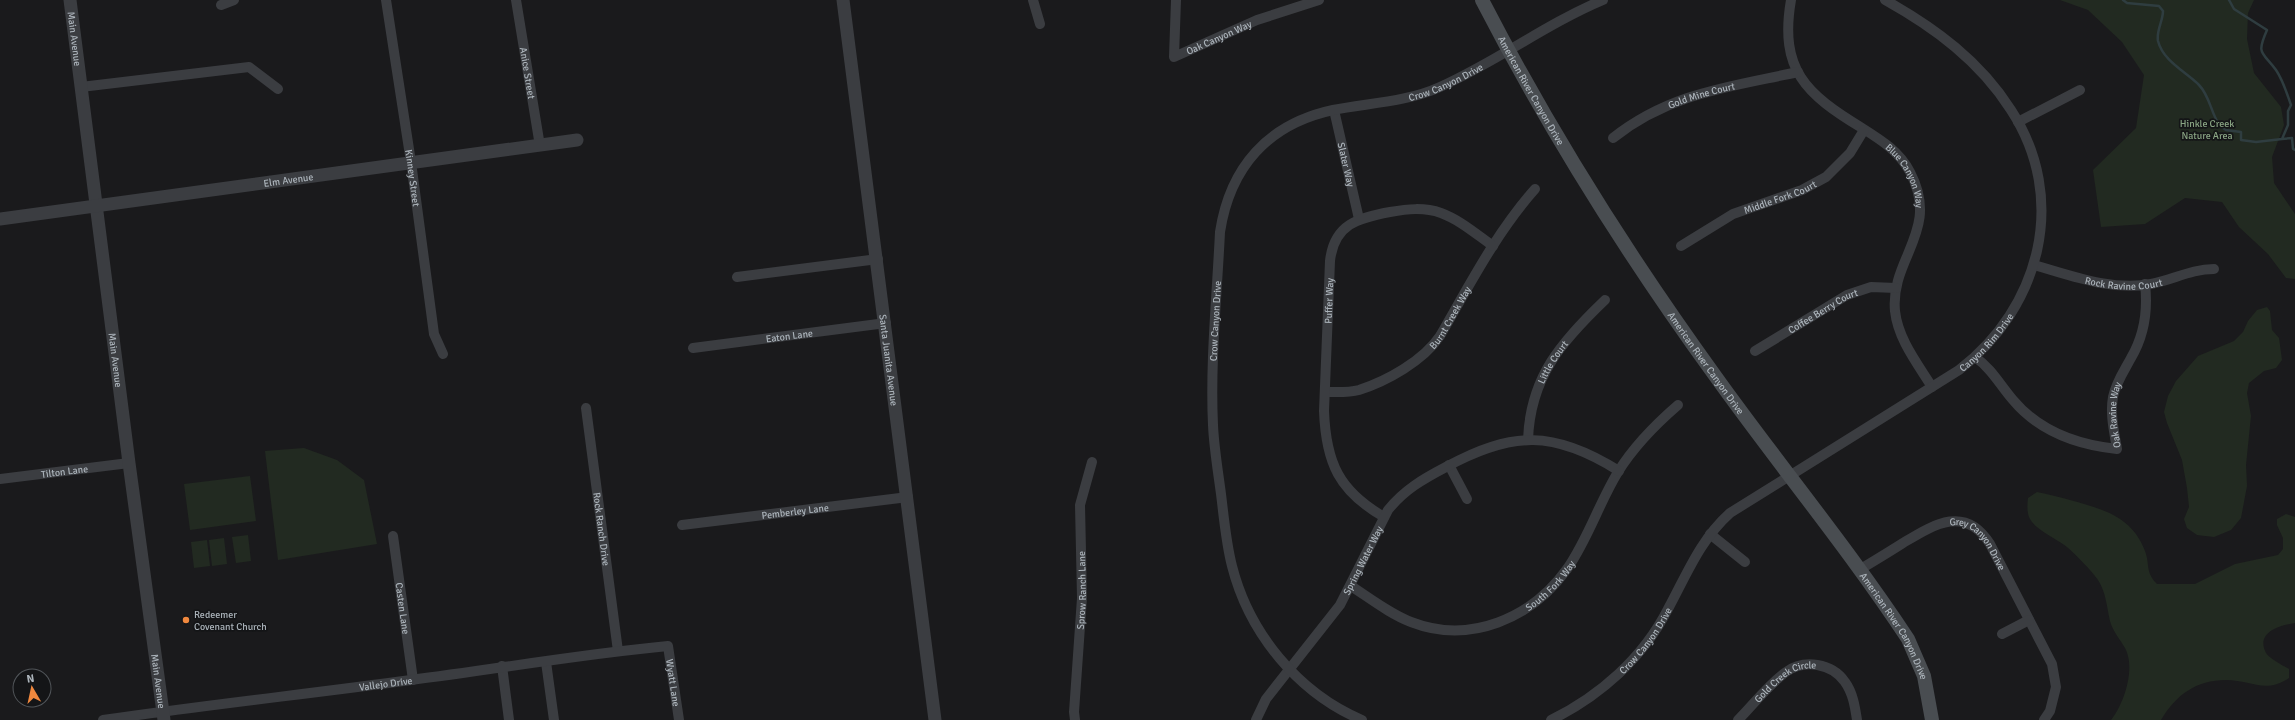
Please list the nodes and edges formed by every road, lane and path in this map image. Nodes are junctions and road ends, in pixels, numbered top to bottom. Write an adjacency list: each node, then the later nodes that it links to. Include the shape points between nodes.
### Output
1 (70, 0): 17 (street, Main Avenue)
2 (234, 0): 13 (street)
3 (386, 0): 26 (street, Kinney Street)
4 (516, 0): 25 (street, Anice Street)
5 (843, 0): 33 (street, Santa Juanita Avenue)
6 (1033, 0): 14 (street)
7 (1176, 0): 8 (street, Oak Canyon Way, via 1174,57 1257,20)
8 (1319, 0)
9 (1482, 0): 15 (main road, American River Canyon Drive)
10 (1603, 0): 15 (street)
11 (1792, 0): 16 (street, Blue Canyon Way, via 1788,39)
12 (1885, 0): 21 (street, Canyon Rim Drive, via 1931,27 1964,54 1999,92)
13 (221, 5)
14 (1040, 24)
15 (1509, 51): 20 (street, Crow Canyon Drive, via 1456,80 1419,95); 54 (main road, American River Canyon Drive, via 1623,242 1684,332)
16 (1798, 72): 22 (street, Blue Canyon Way, via 1818,100); 23 (street, Gold Mine Court, via 1685,98 1644,116)
17 (81, 87): 18 (street, via 249,67); 28 (street, Main Avenue)
18 (278, 89)
19 (2080, 90): 21 (street)
20 (1334, 110): 30 (street, Slater Way); 71 (street, Crow Canyon Drive, via 1291,124 1248,160 1230,191 1223,211 1220,232 1213,424 1227,542 1239,589 1248,611 1265,639)
21 (2018, 122): 34 (street, Canyon Rim Drive, via 2030,148 2040,188 2041,227)
22 (1864, 130): 32 (street, Middle Fork Court, via 1850,153 1826,177 1802,190 1733,214); 38 (street, Blue Canyon Way, via 1896,152 1910,172 1918,195 1918,232 1898,276)
23 (1613, 138)
24 (577, 140): 25 (street, Elm Avenue)
25 (540, 146): 26 (street, Elm Avenue)
26 (411, 162): 28 (street, Elm Avenue); 43 (street, Kinney Street, via 434,334)
27 (1535, 189): 31 (street, Burnt Creek Way)
28 (96, 206): 29 (street, Elm Avenue); 51 (street, Main Avenue)
29 (0, 219)
30 (1359, 219): 31 (street, Puffer Way, via 1408,209 1433,211 1456,220); 46 (street, Puffer Way, via 1347,226 1338,236 1331,254)
31 (1493, 246): 46 (street, Burnt Creek Way, via 1440,336 1427,352 1410,364 1359,390)
32 (1681, 246)
33 (878, 259): 36 (street); 40 (street, Santa Juanita Avenue)
34 (2034, 265): 37 (street, Rock Ravine Court, via 2098,283 2124,286); 44 (street, Canyon Rim Drive, via 2015,308 1999,331)
35 (2214, 269): 37 (street, Rock Ravine Court, via 2196,270)
36 (737, 277)
37 (2145, 284): 44 (street, Oak Ravine Way, via 2146,307 2141,334 2135,352 2118,381 2113,398 2112,416 2117,448 2084,444 2041,424 2015,402 1993,372)
38 (1896, 288): 42 (street, Coffee Berry Court, via 1879,286 1855,291); 45 (street, Blue Canyon Way, via 1895,312 1902,336)
39 (1605, 300): 49 (street, Little Court, via 1564,341 1542,378 1531,411)
40 (886, 323): 41 (street, Eaton Lane); 56 (street, Santa Juanita Avenue)
41 (693, 348)
42 (1754, 351)
43 (443, 354)
44 (1975, 356): 45 (street, Canyon Rim Drive)
45 (1932, 387): 54 (street, Canyon Rim Drive)
46 (1325, 392): 58 (street, Puffer Way, via 1326,435 1337,473 1357,500)
47 (1678, 404): 53 (street, South Fork Way, via 1642,440)
48 (586, 408): 68 (street, Rock Ranch Drive)
49 (1528, 440): 52 (street, Spring Water Way, via 1486,447); 53 (street, Spring Water Way, via 1544,440 1572,446)
50 (1092, 462): 79 (street, Sprow Ranch Lane, via 1080,505 1082,598)
51 (128, 463): 55 (street, Tilton Lane); 73 (street, Main Avenue)
52 (1449, 465): 57 (street); 58 (street, Spring Water Way, via 1406,490)
53 (1619, 471): 64 (street, South Fork Way, via 1568,568 1547,593 1504,621 1461,631 1422,626 1399,616)
54 (1788, 475): 60 (street, Crow Canyon Drive, via 1743,503); 63 (main road, American River Canyon Drive)
55 (0, 479)
56 (908, 496): 59 (street, Pemberley Lane); 78 (street, Santa Juanita Avenue)
57 (1467, 499)
58 (1384, 517): 64 (street, Spring Water Way)
59 (682, 525)
60 (1710, 534): 62 (street); 82 (street, Crow Canyon Drive, via 1693,559 1668,611 1641,650 1603,688 1570,711)
61 (393, 536): 72 (street, Casten Lane)
62 (1745, 562)
63 (1859, 570): 65 (street, Grey Canyon Drive, via 1932,526 1952,521 1965,523 1977,529 1986,538); 85 (main road, American River Canyon Drive, via 1895,619 1914,651 1924,676)
64 (1351, 586): 71 (street, Spring Water Way, via 1328,622)
65 (2030, 620): 66 (street); 86 (street, Grey Canyon Drive, via 2055,675 2054,699)
66 (2002, 634)
67 (668, 646): 68 (street, Vallejo Drive); 77 (street, Wyatt Lane)
68 (618, 651): 69 (street, Vallejo Drive)
69 (546, 662): 70 (street, Vallejo Drive); 76 (street)
70 (502, 666): 72 (street, Vallejo Drive); 75 (street)
71 (1290, 670): 80 (street, Spring Water Way, via 1266,699); 81 (street, Crow Canyon Drive, via 1324,699)
72 (413, 680): 73 (street, Vallejo Drive)
73 (164, 716): 74 (street, Vallejo Drive)
74 (103, 720)
75 (509, 720)
76 (554, 720)
77 (678, 720)
78 (935, 720)
79 (1075, 720)
80 (1256, 720)
81 (1362, 720)
82 (1551, 720)
83 (1738, 720): 84 (street, Gold Creek Circle, via 1785,673 1797,666 1810,664 1829,669 1845,681 1853,700)
84 (1857, 720)
85 (1932, 720)
86 (2044, 720)

